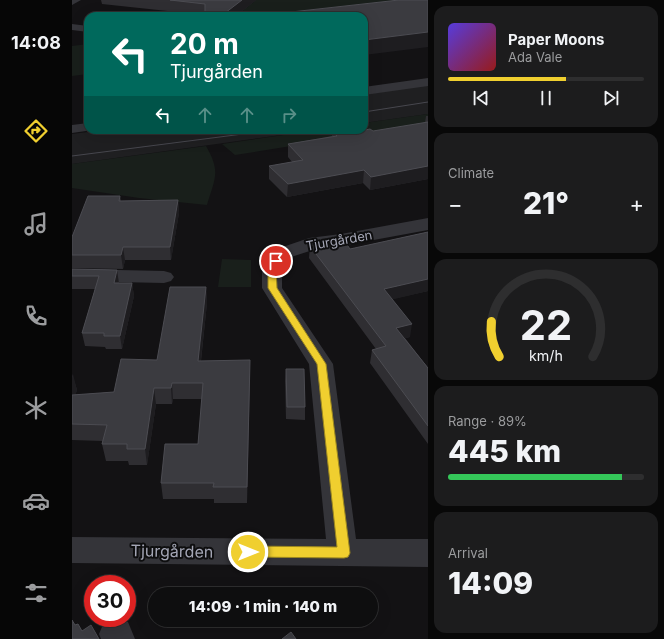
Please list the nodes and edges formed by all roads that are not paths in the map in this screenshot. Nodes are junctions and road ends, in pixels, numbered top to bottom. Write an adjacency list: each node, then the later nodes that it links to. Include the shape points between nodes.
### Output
1 (76, 0): 2 (street)
2 (72, 2)
3 (72, 27): 4 (street)
4 (84, 28)
5 (428, 82): 6 (street)
6 (368, 90)
7 (84, 127): 8 (street)
8 (72, 128)
9 (428, 224): 13 (street, Tjurgården, via 316,242 281,254 272,268 272,288 322,364)
10 (72, 275): 11 (street)
11 (164, 277)
12 (72, 550): 13 (street, Tjurgården)
13 (344, 553): 14 (street, Tjurgården)
14 (428, 553)

